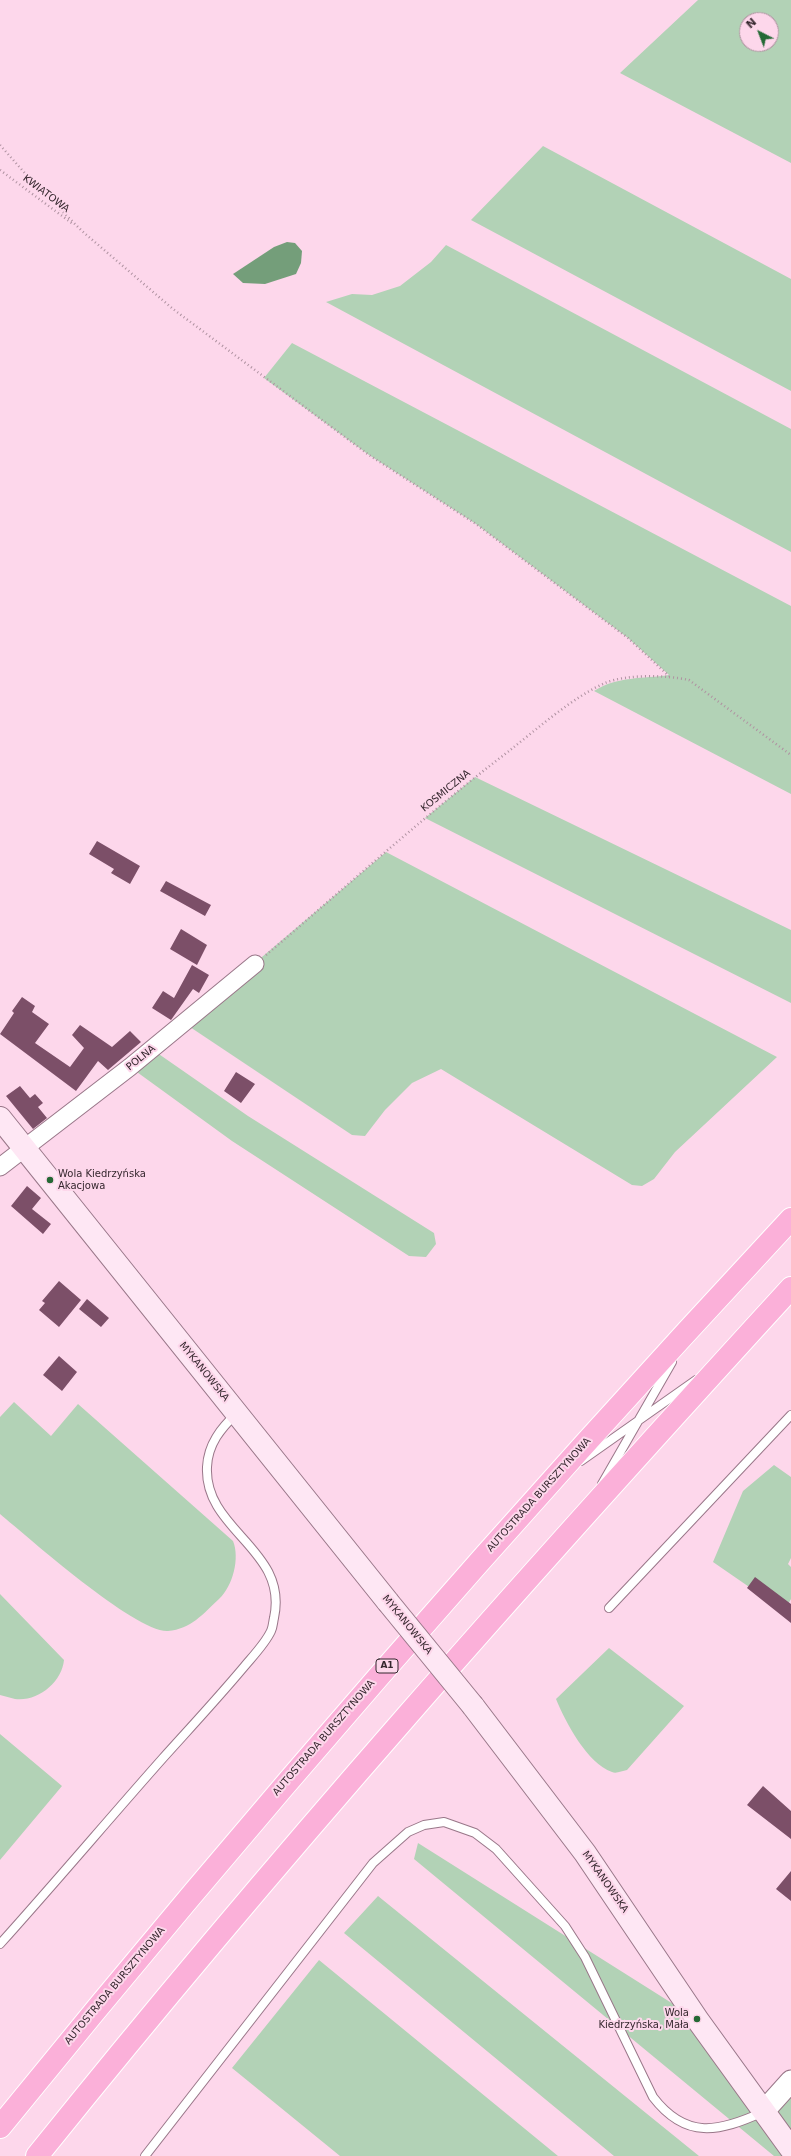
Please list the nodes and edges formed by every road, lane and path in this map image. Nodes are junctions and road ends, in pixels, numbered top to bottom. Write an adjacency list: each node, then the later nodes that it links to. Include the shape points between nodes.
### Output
1 (0, 145): 3 (path)
2 (0, 170): 3 (path, KWIATOWA)
3 (82, 231): 4 (path, via 199,329 369,455 476,524 628,638)
4 (670, 676): 5 (path, via 688,680); 6 (path, KOSMICZNA, via 642,676 606,683 564,709 449,797)
5 (791, 755)
6 (255, 964): 8 (street, POLNA, via 130,1068)
7 (0, 1118): 8 (main road, MYKANOWSKA)
8 (25, 1149): 9 (street, POLNA); 14 (main road, MYKANOWSKA)
9 (0, 1167)
10 (791, 1219): 12 (highway, AUTOSTRADA BURSZTYNOWA / A1)
11 (791, 1288): 13 (highway)
12 (692, 1327): 16 (lane); 17 (highway, AUTOSTRADA BURSZTYNOWA / A1)
13 (727, 1357): 16 (lane); 18 (highway)
14 (237, 1413): 20 (lane, via 222,1427 210,1447 207,1462 208,1488 224,1517 249,1543 270,1572 276,1588 272,1631 230,1684); 22 (main road, MYKANOWSKA, bridge, via 473,1706 585,1853 697,2019)
15 (791, 1415): 19 (lane)
16 (638, 1421): 17 (lane); 18 (lane)
17 (549, 1484): 23 (highway, AUTOSTRADA BURSZTYNOWA / A1, via 266,1807 123,1975)
18 (583, 1516): 25 (highway, via 324,1810)
19 (609, 1608)
20 (0, 1944)
21 (791, 2081): 22 (street)
22 (764, 2111): 24 (main road, MYKANOWSKA); 26 (lane, via 746,2120 713,2130 691,2126 661,2107 653,2096 585,1957 565,1926 496,1849 475,1833 444,1822 424,1825 408,1832 373,1863)
23 (0, 2127)
24 (791, 2149)
25 (37, 2156)
26 (145, 2156)

